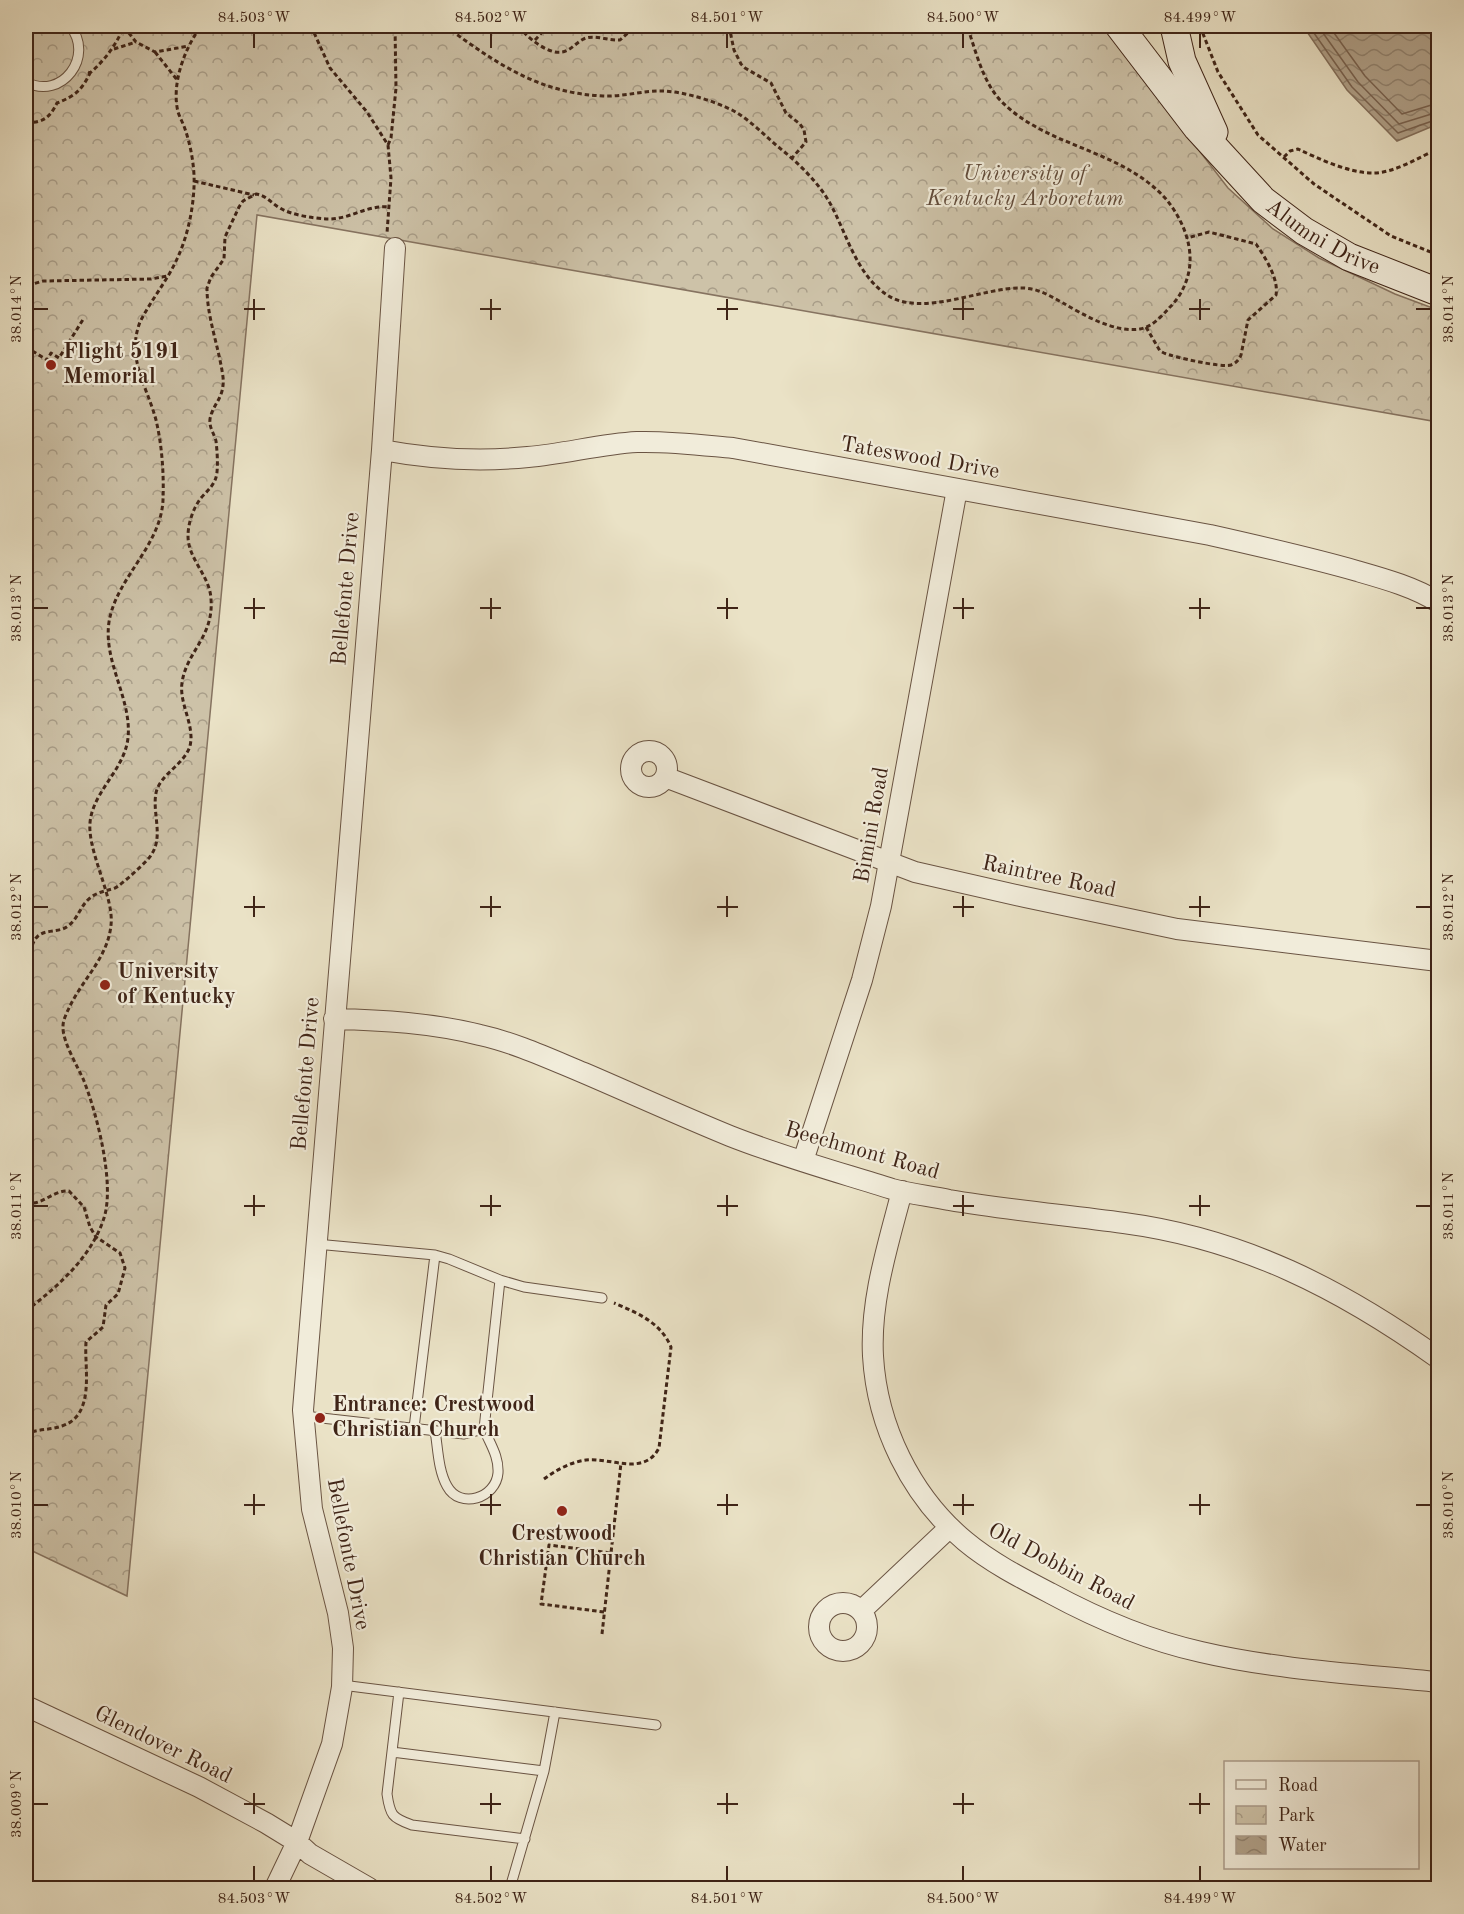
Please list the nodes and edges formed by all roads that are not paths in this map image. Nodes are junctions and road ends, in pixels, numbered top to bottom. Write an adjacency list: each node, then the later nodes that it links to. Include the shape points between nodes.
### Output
1 (70, 26): 4 (lane, via 80,46 70,75 52,86)
2 (1119, 26): 5 (main road, Alumni Drive, via 1197,128)
3 (1174, 26): 5 (main road, Alumni Drive, via 1182,61)
4 (26, 82)
5 (1225, 158): 7 (main road, Alumni Drive, via 1263,200 1304,231 1349,257)
6 (394, 248): 8 (street, Bellefonte Drive)
7 (1438, 292)
8 (382, 450): 9 (street, Tateswood Drive, via 457,459 500,459 668,442 733,448); 14 (street, Bellefonte Drive)
9 (957, 489): 10 (street, Tateswood Drive, via 1274,549 1382,579); 12 (street, Bimini Road)
10 (1438, 602)
11 (665, 777): 12 (street, Raintree Road)
12 (890, 864): 13 (street, Raintree Road, via 1178,929); 15 (street, Bimini Road, via 872,944)
13 (1438, 961)
14 (334, 1019): 15 (street, Beechmont Road, via 413,1024 482,1035); 17 (street, Bellefonte Drive)
15 (803, 1161): 16 (street, Beechmont Road)
16 (902, 1191): 21 (street, Beechmont Road, via 1126,1223 1224,1244 1322,1284); 26 (street, Old Dobbin Road, via 875,1305 876,1380 894,1444 910,1478)
17 (316, 1244): 18 (lane); 22 (street, Bellefonte Drive)
18 (435, 1256): 19 (lane); 23 (lane)
19 (501, 1280): 20 (lane); 24 (lane)
20 (602, 1298)
21 (1438, 1358)
22 (304, 1416): 23 (lane); 29 (street, Bellefonte Drive, via 312,1509 343,1648)
23 (414, 1428): 25 (lane)
24 (484, 1429): 25 (lane, via 464,1434); 25 (lane, via 495,1450 498,1476 489,1492 475,1499 460,1498 448,1488)
25 (435, 1431)
26 (949, 1528): 27 (street); 28 (street, Old Dobbin Road, via 1012,1573 1086,1612 1166,1643 1264,1663)
27 (861, 1611)
28 (1438, 1682)
29 (342, 1685): 30 (lane); 37 (street, Bellefonte Drive, via 332,1744)
30 (399, 1692): 32 (lane); 34 (lane)
31 (26, 1706): 37 (street, Glendover Road, via 199,1787)
32 (555, 1712): 33 (lane); 35 (lane)
33 (656, 1725)
34 (392, 1752): 35 (lane); 36 (lane, via 387,1794 389,1809 396,1820)
35 (544, 1771): 36 (lane)
36 (525, 1839): 40 (lane)
37 (297, 1842): 38 (street, Bellefonte Drive); 39 (street, Glendover Road, via 310,1854)
38 (275, 1888)
39 (369, 1888)
40 (510, 1888)

